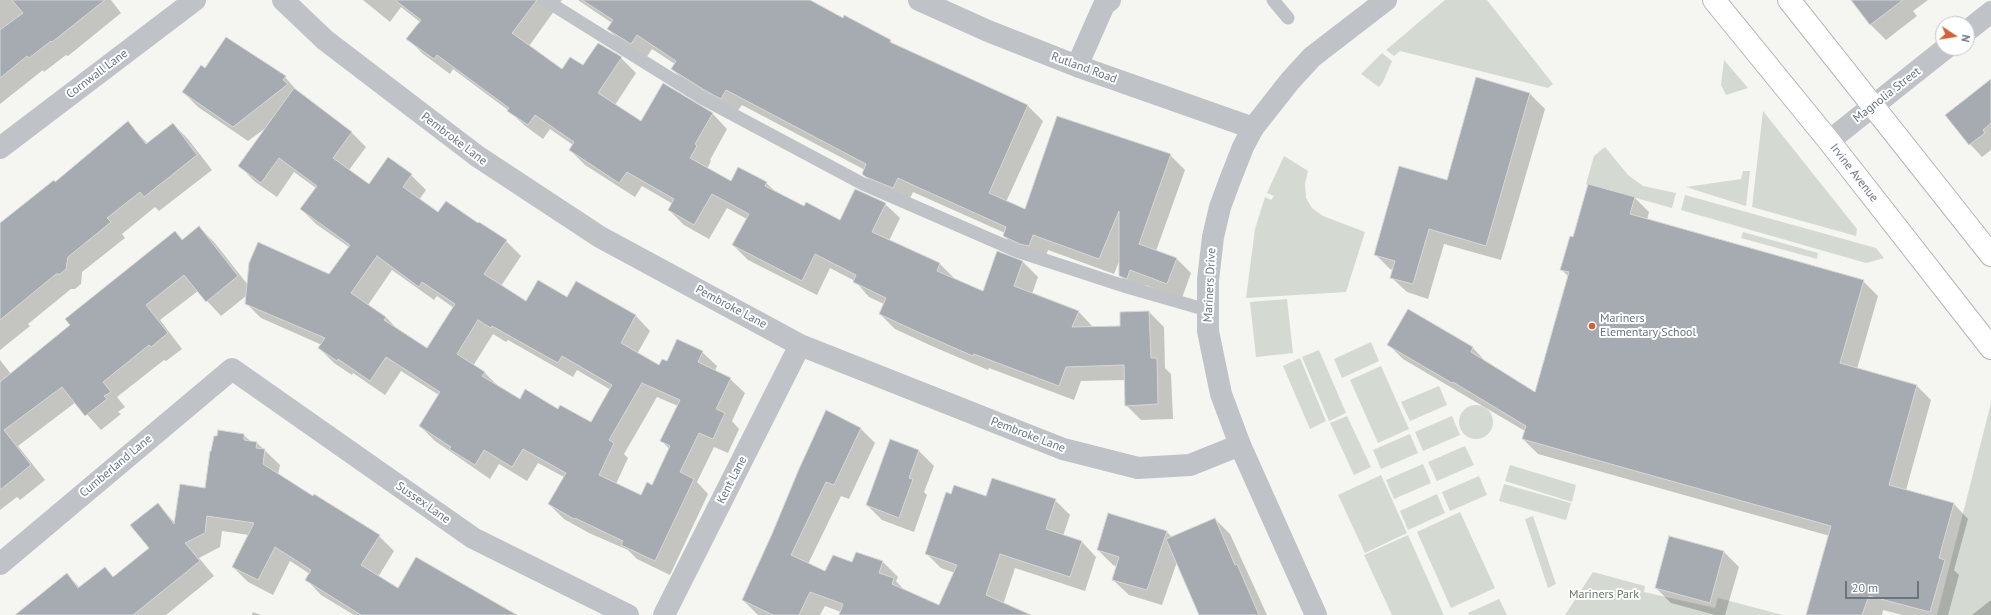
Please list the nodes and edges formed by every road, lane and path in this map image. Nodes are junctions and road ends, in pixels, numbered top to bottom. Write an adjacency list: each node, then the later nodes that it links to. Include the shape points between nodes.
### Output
1 (195, 0): 18 (street, Cornwall Lane)
2 (283, 0): 21 (street, Pembroke Lane, via 325,40 476,156 600,237)
3 (545, 0): 20 (lane, via 702,98 863,184 1017,251)
4 (919, 0): 14 (street, Rutland Road, via 988,31)
5 (1110, 0): 14 (street, via 1104,5)
6 (1273, 0): 11 (lane)
7 (1386, 0): 16 (street, Mariners Drive, via 1312,57)
8 (1714, 0): 17 (main road, Irvine Avenue)
9 (1789, 0): 15 (main road)
10 (1991, 12): 12 (street)
11 (1288, 18)
12 (1975, 25)
13 (1936, 56): 15 (street, Magnolia Street)
14 (1077, 66): 16 (street, Rutland Road)
15 (1872, 106): 17 (street, Magnolia Street); 19 (main road)
16 (1253, 128): 20 (street, Mariners Drive, via 1220,207 1213,237)
17 (1828, 141): 22 (main road, Irvine Avenue)
18 (0, 148)
19 (1988, 245)
20 (1207, 310): 24 (street, Mariners Drive, via 1212,360 1221,394)
21 (800, 345): 24 (street, Pembroke Lane, via 1063,449 1138,468 1190,465); 27 (street, Kent Lane)
22 (1991, 348)
23 (232, 369): 25 (street, Cumberland Lane); 26 (street, Sussex Lane, via 473,538)
24 (1240, 445): 28 (street, Mariners Drive)
25 (0, 564)
26 (628, 615)
27 (664, 615)
28 (1316, 615)

